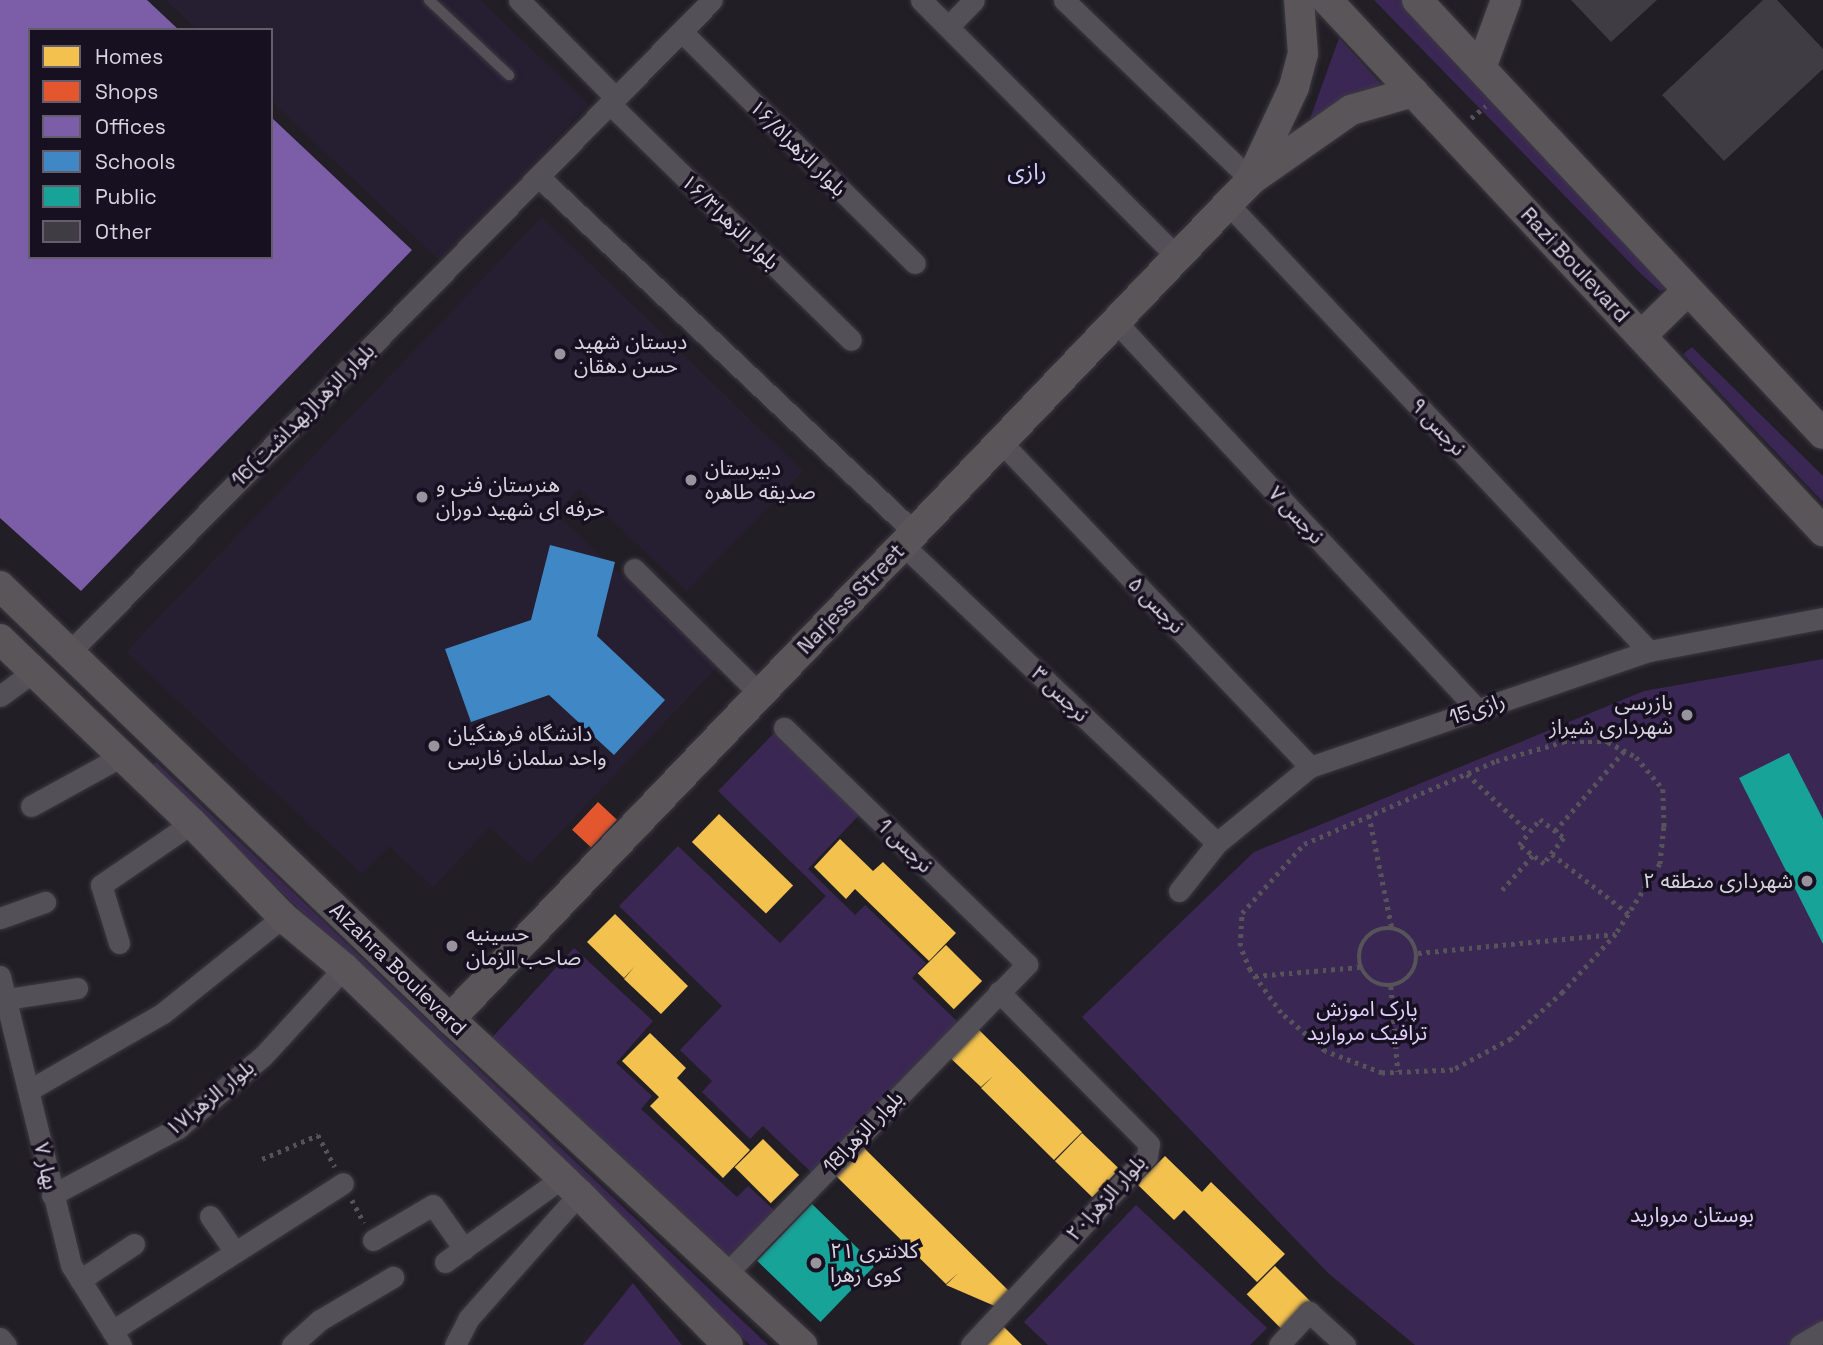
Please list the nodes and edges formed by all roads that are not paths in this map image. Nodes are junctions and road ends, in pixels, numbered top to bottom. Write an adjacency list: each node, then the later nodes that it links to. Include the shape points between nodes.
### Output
1 (429, 0): 14 (lane)
2 (519, 0): 16 (street, بلوار الزهرا۱۶/۳)
3 (712, 0): 12 (street, 16بلوار الزهرا(بهداشت))
4 (921, 0): 11 (street)
5 (974, 0): 11 (street)
6 (1064, 0): 18 (street)
7 (1299, 0): 18 (main road, via 1303,54 1294,87)
8 (1326, 0): 15 (main road, Razi Boulevard)
9 (1506, 0): 13 (main road)
10 (1424, 1): 13 (main road)
11 (948, 27): 20 (street)
12 (682, 32): 16 (street, 16بلوار الزهرا(بهداشت)); 21 (street, بلوار الزهرا۱۶/۵)
13 (1481, 68): 22 (main road)
14 (509, 75)
15 (1413, 92): 18 (main road, via 1351,110); 24 (main road, Razi Boulevard)
16 (613, 101): 17 (street, 16بلوار الزهرا(بهداشت)); 25 (street, بلوار الزهرا۱۶/۳)
17 (538, 176): 29 (street, نرجس ۳, via 731,359); 35 (street, 16بلوار الزهرا(بهداشت))
18 (1251, 180): 19 (main road, Narjess Street)
19 (1228, 204): 20 (main road, Narjess Street); 34 (street, نرجس ۹)
20 (1177, 257): 23 (main road, Narjess Street)
21 (915, 263)
22 (1686, 292): 24 (main road); 26 (main road)
23 (1116, 321): 27 (main road, Narjess Street); 39 (street, نرجس ۷)
24 (1641, 336): 28 (main road, Razi Boulevard)
25 (851, 340)
26 (1823, 434)
27 (1001, 442): 29 (main road, Narjess Street); 43 (street, نرجس ۵)
28 (1823, 531)
29 (909, 539): 37 (main road, Narjess Street); 46 (street, نرجس ۳)
30 (634, 569): 37 (street)
31 (0, 586): 35 (main road, Alzahra Boulevard)
32 (1823, 618): 34 (street, 15رازی)
33 (0, 639): 36 (main road, Alzahra Boulevard)
34 (1648, 651): 39 (street, 15رازی)
35 (69, 653): 41 (main road, Alzahra Boulevard)
36 (34, 671): 38 (street); 42 (main road, Alzahra Boulevard)
37 (760, 694): 58 (main road, Narjess Street)
38 (0, 696)
39 (1477, 709): 43 (street, 15رازی)
40 (784, 728): 52 (street, 1 نرجس)
41 (165, 746): 42 (main road); 58 (main road, Alzahra Boulevard)
42 (129, 763): 44 (street); 45 (main road, Alzahra Boulevard)
43 (1310, 767): 46 (street, 15رازی)
44 (31, 806)
45 (192, 822): 49 (main road, Alzahra Boulevard); 51 (street, via 101,885)
46 (1217, 844): 47 (street, 15رازی)
47 (1179, 891)
48 (45, 901): 50 (street)
49 (283, 917): 53 (main road, Alzahra Boulevard); 59 (street, via 163,1013)
50 (0, 918)
51 (119, 943)
52 (1027, 964): 56 (street, 18بلوار الزهرا)
53 (344, 968): 61 (main road, Alzahra Boulevard); 62 (street, بلوار الزهرا۱۷, via 263,1056 178,1128)
54 (0, 976): 57 (street, بهار ۷)
55 (77, 988): 57 (street)
56 (999, 992): 69 (street, 18بلوار الزهرا); 80 (street, بلوار الزهرا۲۰, via 1149,1144 1147,1156)
57 (7, 999): 59 (street, بهار ۷)
58 (450, 1019): 69 (main road, Alzahra Boulevard)
59 (30, 1089): 62 (street, بهار ۷)
60 (343, 1183): 67 (street)
61 (571, 1186): 66 (street); 77 (street, via 468,1319); 78 (main road, Alzahra Boulevard)
62 (52, 1195): 71 (street, بهار ۷, via 71,1265)
63 (210, 1216): 67 (street)
64 (373, 1240): 66 (street, via 433,1205)
65 (134, 1244): 71 (street)
66 (464, 1249): 68 (street)
67 (235, 1252): 74 (street)
68 (445, 1262)
69 (727, 1273): 79 (main road, Alzahra Boulevard)
70 (393, 1277): 76 (street, via 320,1320)
71 (80, 1280): 74 (street, بهار ۷)
72 (1823, 1331): 83 (street)
73 (0, 1338): 75 (street)
74 (117, 1338)
75 (6, 1345)
76 (292, 1345)
77 (456, 1345)
78 (728, 1345)
79 (802, 1345)
80 (971, 1345)
81 (1279, 1345): 82 (street, via 1309,1312)
82 (1346, 1345)
83 (1800, 1345)

